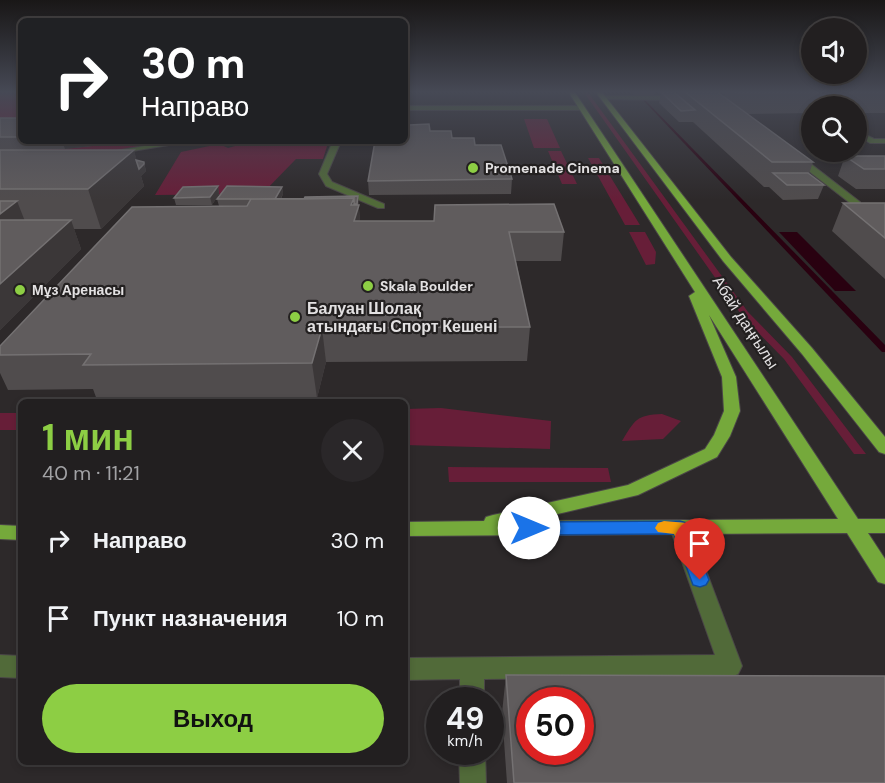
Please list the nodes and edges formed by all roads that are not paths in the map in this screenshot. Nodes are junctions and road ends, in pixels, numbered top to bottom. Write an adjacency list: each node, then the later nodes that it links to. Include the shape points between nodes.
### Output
1 (595, 128): 13 (main road, Абай даңғылы)
2 (626, 128): 14 (main road, Абай даңғылы, via 727,259)
3 (867, 131): 4 (street)
4 (876, 131)
5 (867, 138): 6 (street)
6 (885, 141)
7 (168, 144): 10 (street)
8 (336, 144): 12 (street, via 324,179)
9 (786, 149): 11 (street, via 861,204)
10 (100, 154)
11 (842, 204)
12 (381, 206)
13 (680, 259): 15 (main road, Абай даңғылы); 18 (main road, via 729,377 732,411 711,453 632,490)
14 (885, 448)
15 (853, 526): 16 (main road); 17 (main road); 22 (main road, Абай даңғылы)
16 (885, 526)
17 (680, 528): 18 (main road); 26 (street, via 729,666)
18 (464, 529): 19 (main road)
19 (408, 530)
20 (0, 532): 21 (main road)
21 (18, 533)
22 (885, 576)
23 (0, 666): 24 (street)
24 (18, 667)
25 (408, 669): 26 (street)
26 (472, 670): 27 (street)
27 (472, 687)
28 (472, 765): 29 (street)
29 (473, 783)

